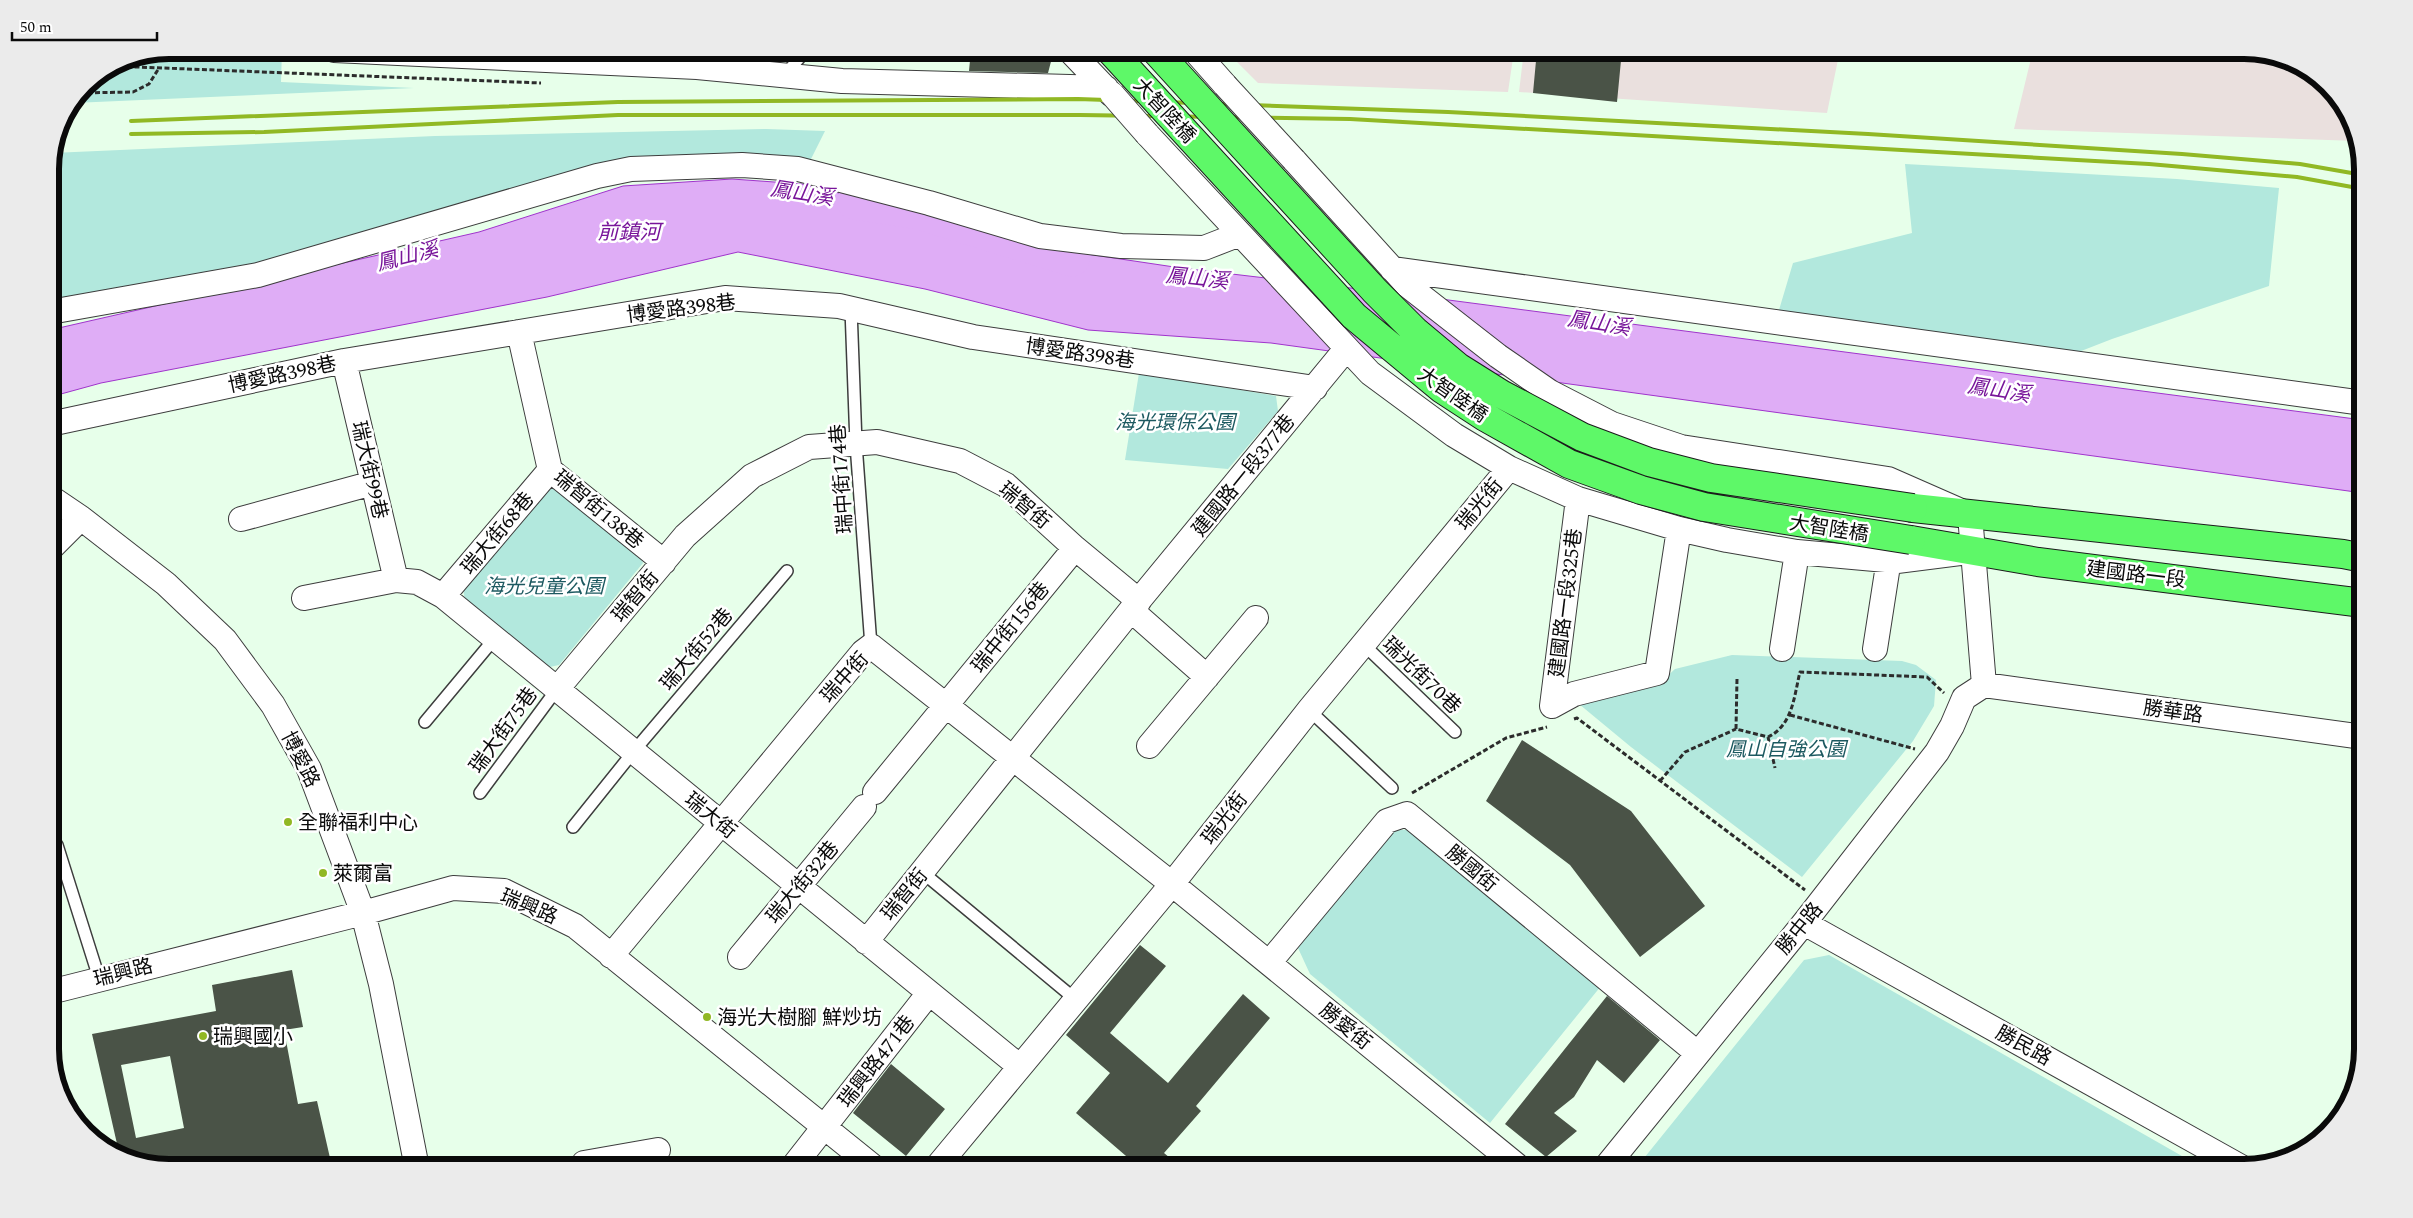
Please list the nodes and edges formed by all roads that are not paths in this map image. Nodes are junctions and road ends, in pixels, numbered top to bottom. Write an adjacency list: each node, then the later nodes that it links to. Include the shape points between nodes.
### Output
1 (704, 59): 7 (street)
2 (798, 59): 7 (lane)
3 (1078, 59): 8 (street)
4 (1118, 59): 31 (main road, 大智陸橋, bridge, via 1354,316 1442,389 1485,417 1568,464 1641,490 1704,507)
5 (1163, 59): 25 (main road, 大智陸橋, bridge, via 1381,298 1458,367 1500,394 1582,437 1649,462 1711,478)
6 (1202, 59): 10 (street, bridge)
7 (785, 75): 8 (street, via 842,81)
8 (1109, 91): 9 (street, bridge)
9 (1247, 242): 12 (street, via 1204,248 1121,246 1040,236 798,169 742,165 631,169 597,176 258,275); 14 (street)
10 (1400, 277): 17 (street); 26 (street, via 1498,356 1550,392 1612,424 1681,447 1888,479)
11 (850, 308): 13 (street, 博愛路398巷, via 725,298); 16 (street, 博愛路398巷, via 973,337); 19 (lane, 瑞中街174巷)
12 (59, 310)
13 (519, 332): 15 (street, 博愛路398巷); 21 (street, 瑞智街138巷)
14 (1342, 344): 16 (street, 建國路一段377巷); 20 (street, via 1370,373 1454,435)
15 (344, 361): 18 (street, 博愛路398巷); 22 (street, 瑞大街99巷)
16 (1315, 388): 43 (street, 建國路一段377巷)
17 (2354, 402)
18 (59, 422)
19 (856, 444): 32 (street, 瑞智街, via 878,442 960,461 1006,485); 37 (street, 瑞智街, via 809,447 752,476 685,536); 47 (lane, 瑞中街174巷)
20 (1509, 468): 23 (street); 46 (street, 瑞光街)
21 (550, 470): 37 (street, 瑞智街138巷); 40 (street, 瑞大街68巷)
22 (373, 483): 28 (street); 39 (street, 瑞大街99巷)
23 (1578, 499): 29 (street); 29 (street, 建國路一段325巷, via 1557,717 1574,694 1657,673)
24 (59, 504): 27 (street, 博愛路)
25 (1913, 508): 26 (main road, 建國路一段)
26 (1970, 515): 33 (street); 35 (main road, 建國路一段)
27 (81, 518): 30 (street); 70 (street, 博愛路, via 166,584 225,640 273,705 309,769)
28 (241, 519)
29 (1679, 529): 34 (street)
30 (59, 540)
31 (1911, 540): 33 (main road, 建國路一段)
32 (1075, 548): 43 (street, 瑞智街); 53 (street, 瑞中街156巷)
33 (1974, 551): 36 (street); 42 (main road, 建國路一段); 51 (street)
34 (1797, 552): 36 (street); 48 (street)
35 (2354, 556)
36 (1889, 560): 49 (street)
37 (664, 562): 52 (street, 瑞智街)
38 (787, 571): 59 (lane, 瑞大街52巷)
39 (396, 580): 40 (street, 瑞大街, via 417,582); 41 (street, 瑞大街)
40 (444, 596): 45 (street, 瑞大街)
41 (304, 598)
42 (2354, 602)
43 (1135, 606): 50 (street); 60 (street, 瑞智街)
44 (1256, 618): 50 (street)
45 (495, 638): 52 (street, 瑞大街); 55 (lane)
46 (1363, 644): 54 (street, 瑞光街); 56 (lane, 瑞光街70巷)
47 (871, 646): 53 (street, 瑞中街); 64 (street, 瑞中街)
48 (1782, 649)
49 (1875, 649)
50 (1207, 677): 58 (street)
51 (1984, 685): 57 (street, 勝華路); 71 (street, 勝中路, via 1964,698 1937,752)
52 (557, 689): 59 (street, 瑞大街); 62 (lane, 瑞大街75巷)
53 (946, 706): 60 (street, 瑞中街); 63 (street, 瑞中街156巷)
54 (1309, 710): 61 (lane); 68 (street, 瑞光街)
55 (425, 722)
56 (1455, 732)
57 (2354, 736)
58 (1149, 746)
59 (634, 751): 64 (street, 瑞大街); 65 (lane, 瑞大街52巷)
60 (1012, 759): 67 (street, 瑞智街); 68 (street, 瑞中街)
61 (1392, 788)
62 (480, 792)
63 (870, 800): 69 (street, 瑞大街32巷)
64 (721, 823): 69 (street, 瑞大街); 73 (street, 瑞中街)
65 (573, 827)
66 (59, 852): 76 (lane)
67 (922, 872): 72 (street, 瑞智街); 79 (lane)
68 (1172, 884): 75 (street, 勝愛街); 79 (street, 瑞光街)
69 (798, 886): 72 (street, 瑞大街); 74 (street, 瑞大街32巷)
70 (363, 913): 73 (street, 瑞興路, via 453,888 504,890 575,926); 76 (street, 瑞興路); 84 (street, 博愛路, via 382,984)
71 (1804, 923): 80 (street, 勝中路); 91 (street, 勝民路)
72 (866, 942): 78 (street, 瑞大街)
73 (612, 956): 82 (street, 瑞興路)
74 (740, 957)
75 (1269, 963): 80 (street, 勝國街, via 1387,821 1407,814); 89 (street, 勝愛街)
76 (99, 978): 77 (street, 瑞興路)
77 (59, 989)
78 (929, 993): 81 (street, 瑞大街); 82 (street, 瑞興路471巷)
79 (1075, 999): 81 (street, 瑞光街)
80 (1697, 1053): 90 (street, 勝中路)
81 (1020, 1066): 88 (street, 瑞光街)
82 (823, 1128): 86 (street, 瑞興路471巷); 87 (street, 瑞興路)
83 (658, 1150): 85 (street)
84 (415, 1159)
85 (607, 1159)
86 (799, 1159)
87 (863, 1159)
88 (943, 1159)
89 (1509, 1159)
90 (1612, 1159)
91 (2227, 1159)

